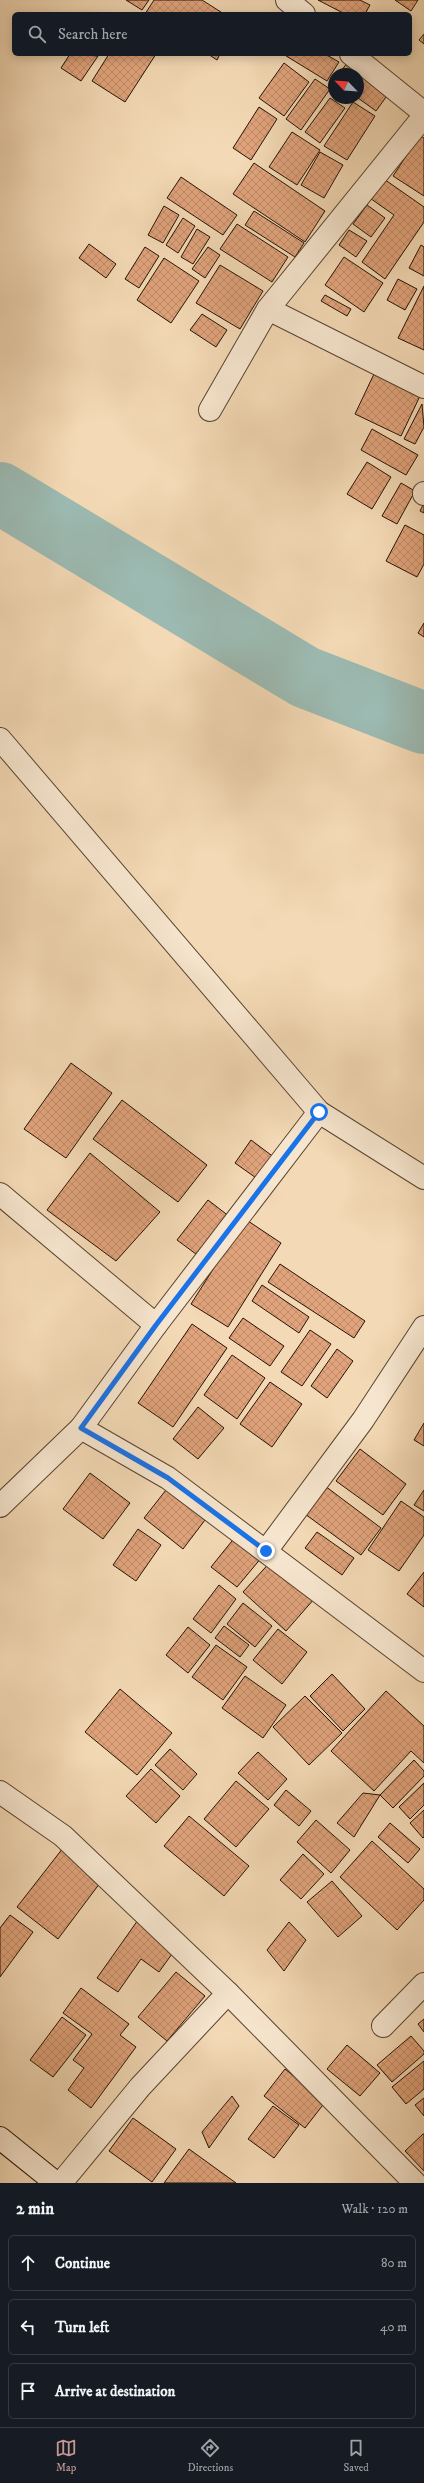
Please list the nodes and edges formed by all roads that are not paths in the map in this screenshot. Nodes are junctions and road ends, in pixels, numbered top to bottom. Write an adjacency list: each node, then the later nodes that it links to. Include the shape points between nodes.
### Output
1 (287, 0): 2 (street)
2 (302, 12)
3 (353, 56): 4 (street)
4 (424, 113)
5 (424, 116): 6 (street)
6 (268, 308): 7 (street); 8 (street)
7 (424, 387)
8 (210, 410)
9 (0, 739): 10 (street)
10 (319, 1112): 11 (street); 13 (street)
11 (424, 1178)
12 (0, 1194): 13 (street)
13 (156, 1325): 15 (street)
14 (424, 1327): 17 (street, via 362,1420)
15 (81, 1428): 16 (street); 17 (street, via 168,1478)
16 (0, 1506)
17 (266, 1551): 18 (street)
18 (424, 1671)
19 (0, 1792): 21 (street, via 63,1836)
20 (424, 1984): 22 (street)
21 (228, 1993): 25 (street, via 140,2087); 26 (street)
22 (382, 2026)
23 (0, 2138): 24 (street)
24 (56, 2183)
25 (61, 2183)
26 (415, 2183)

